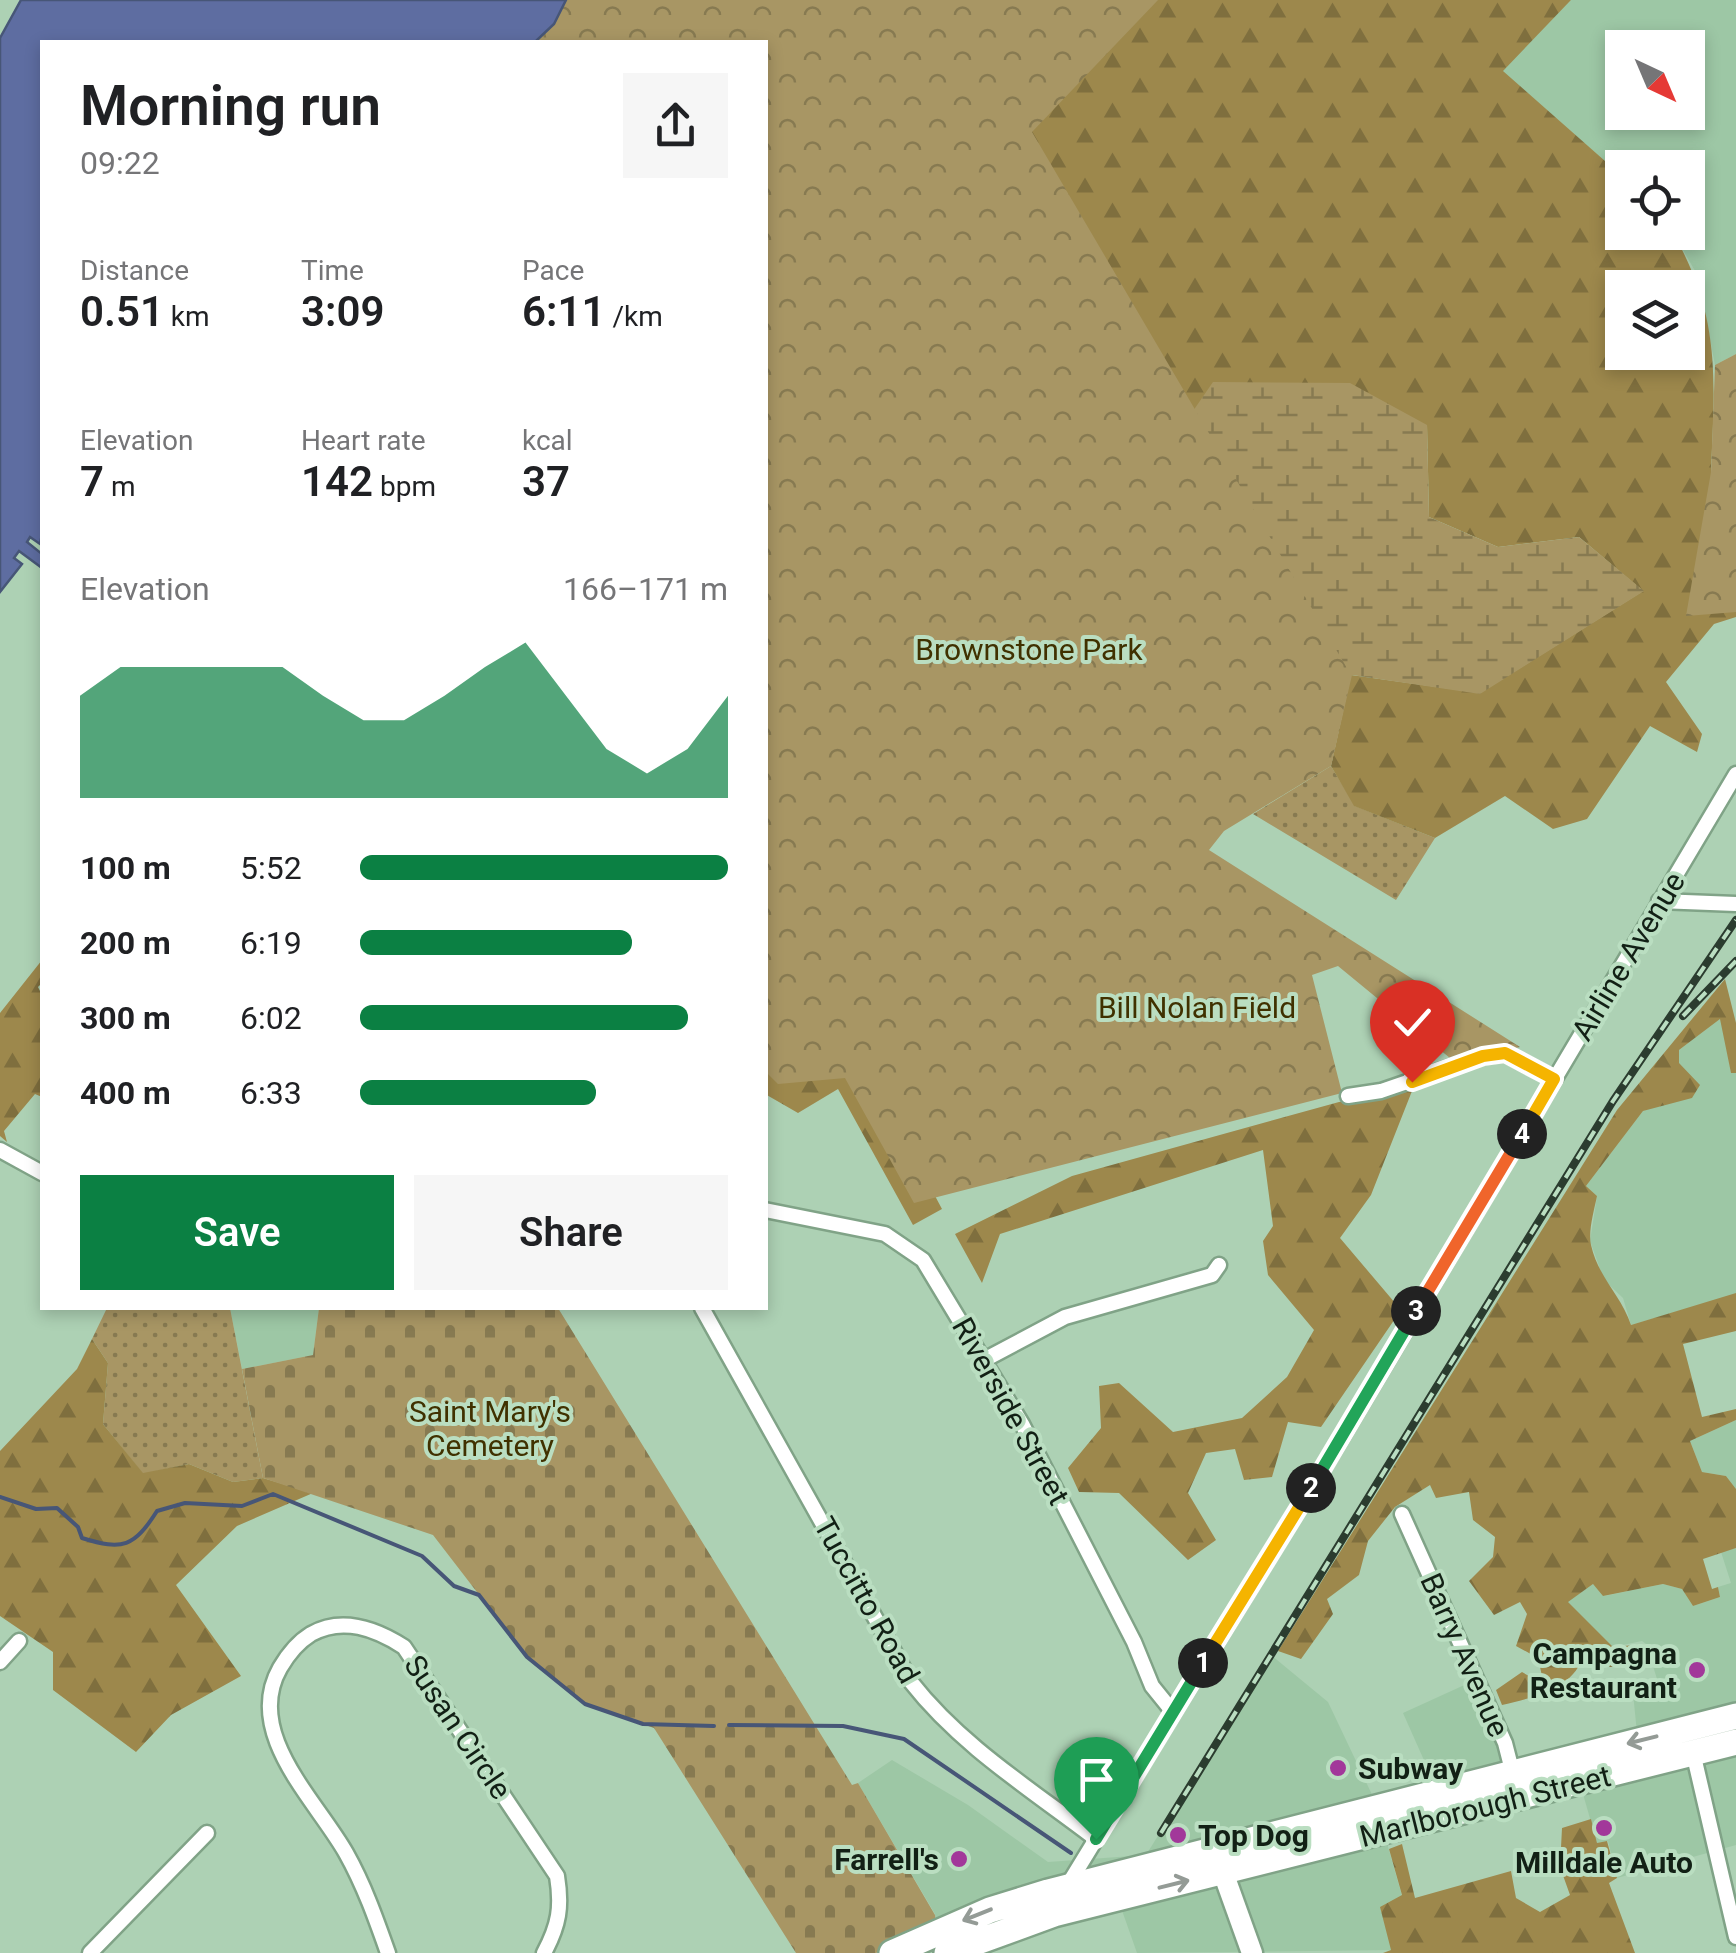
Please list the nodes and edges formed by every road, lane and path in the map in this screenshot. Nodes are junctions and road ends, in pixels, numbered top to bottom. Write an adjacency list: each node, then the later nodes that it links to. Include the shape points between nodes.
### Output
1 (1736, 774): 2 (street, Airline Avenue)
2 (1660, 902): 3 (street); 4 (street, Airline Avenue)
3 (1736, 904)
4 (1554, 1079): 5 (street, via 1505,1053); 15 (street, Airline Avenue)
5 (1348, 1096)
6 (0, 1150): 7 (street)
7 (40, 1172)
8 (768, 1211): 11 (street, Riverside Street, via 899,1240 933,1274)
9 (1219, 1265): 11 (street, via 1206,1277 1065,1317)
10 (703, 1310): 21 (street, Tuccitto Road, via 910,1682 964,1739)
11 (984, 1360): 15 (street, Riverside Street, via 1152,1686)
12 (1402, 1514): 19 (street, Barry Avenue, via 1505,1743)
13 (20, 1640): 14 (street)
14 (0, 1662)
15 (1174, 1712): 21 (street, Airline Avenue)
16 (1736, 1716): 17 (highway, Marlborough Street)
17 (1690, 1741): 18 (highway, Marlborough Street); 19 (highway, Marlborough Street); 24 (street)
18 (1736, 1742)
19 (1515, 1786): 22 (highway, Marlborough Street)
20 (206, 1833): 25 (street)
21 (1096, 1839): 23 (street, Airline Avenue)
22 (1219, 1861): 23 (highway, Marlborough Street); 30 (street)
23 (1070, 1899): 28 (highway, Marlborough Street, one-way to 28, via 990,1910); 29 (highway, Marlborough Street)
24 (1736, 1938)
25 (90, 1953)
26 (388, 1953): 27 (street, Susan Circle, via 364,1886 290,1766 268,1709 272,1683 288,1655 310,1634 343,1624 379,1630 404,1646 548,1862 562,1903)
27 (544, 1953)
28 (892, 1953)
29 (946, 1953)
30 (1252, 1953)

